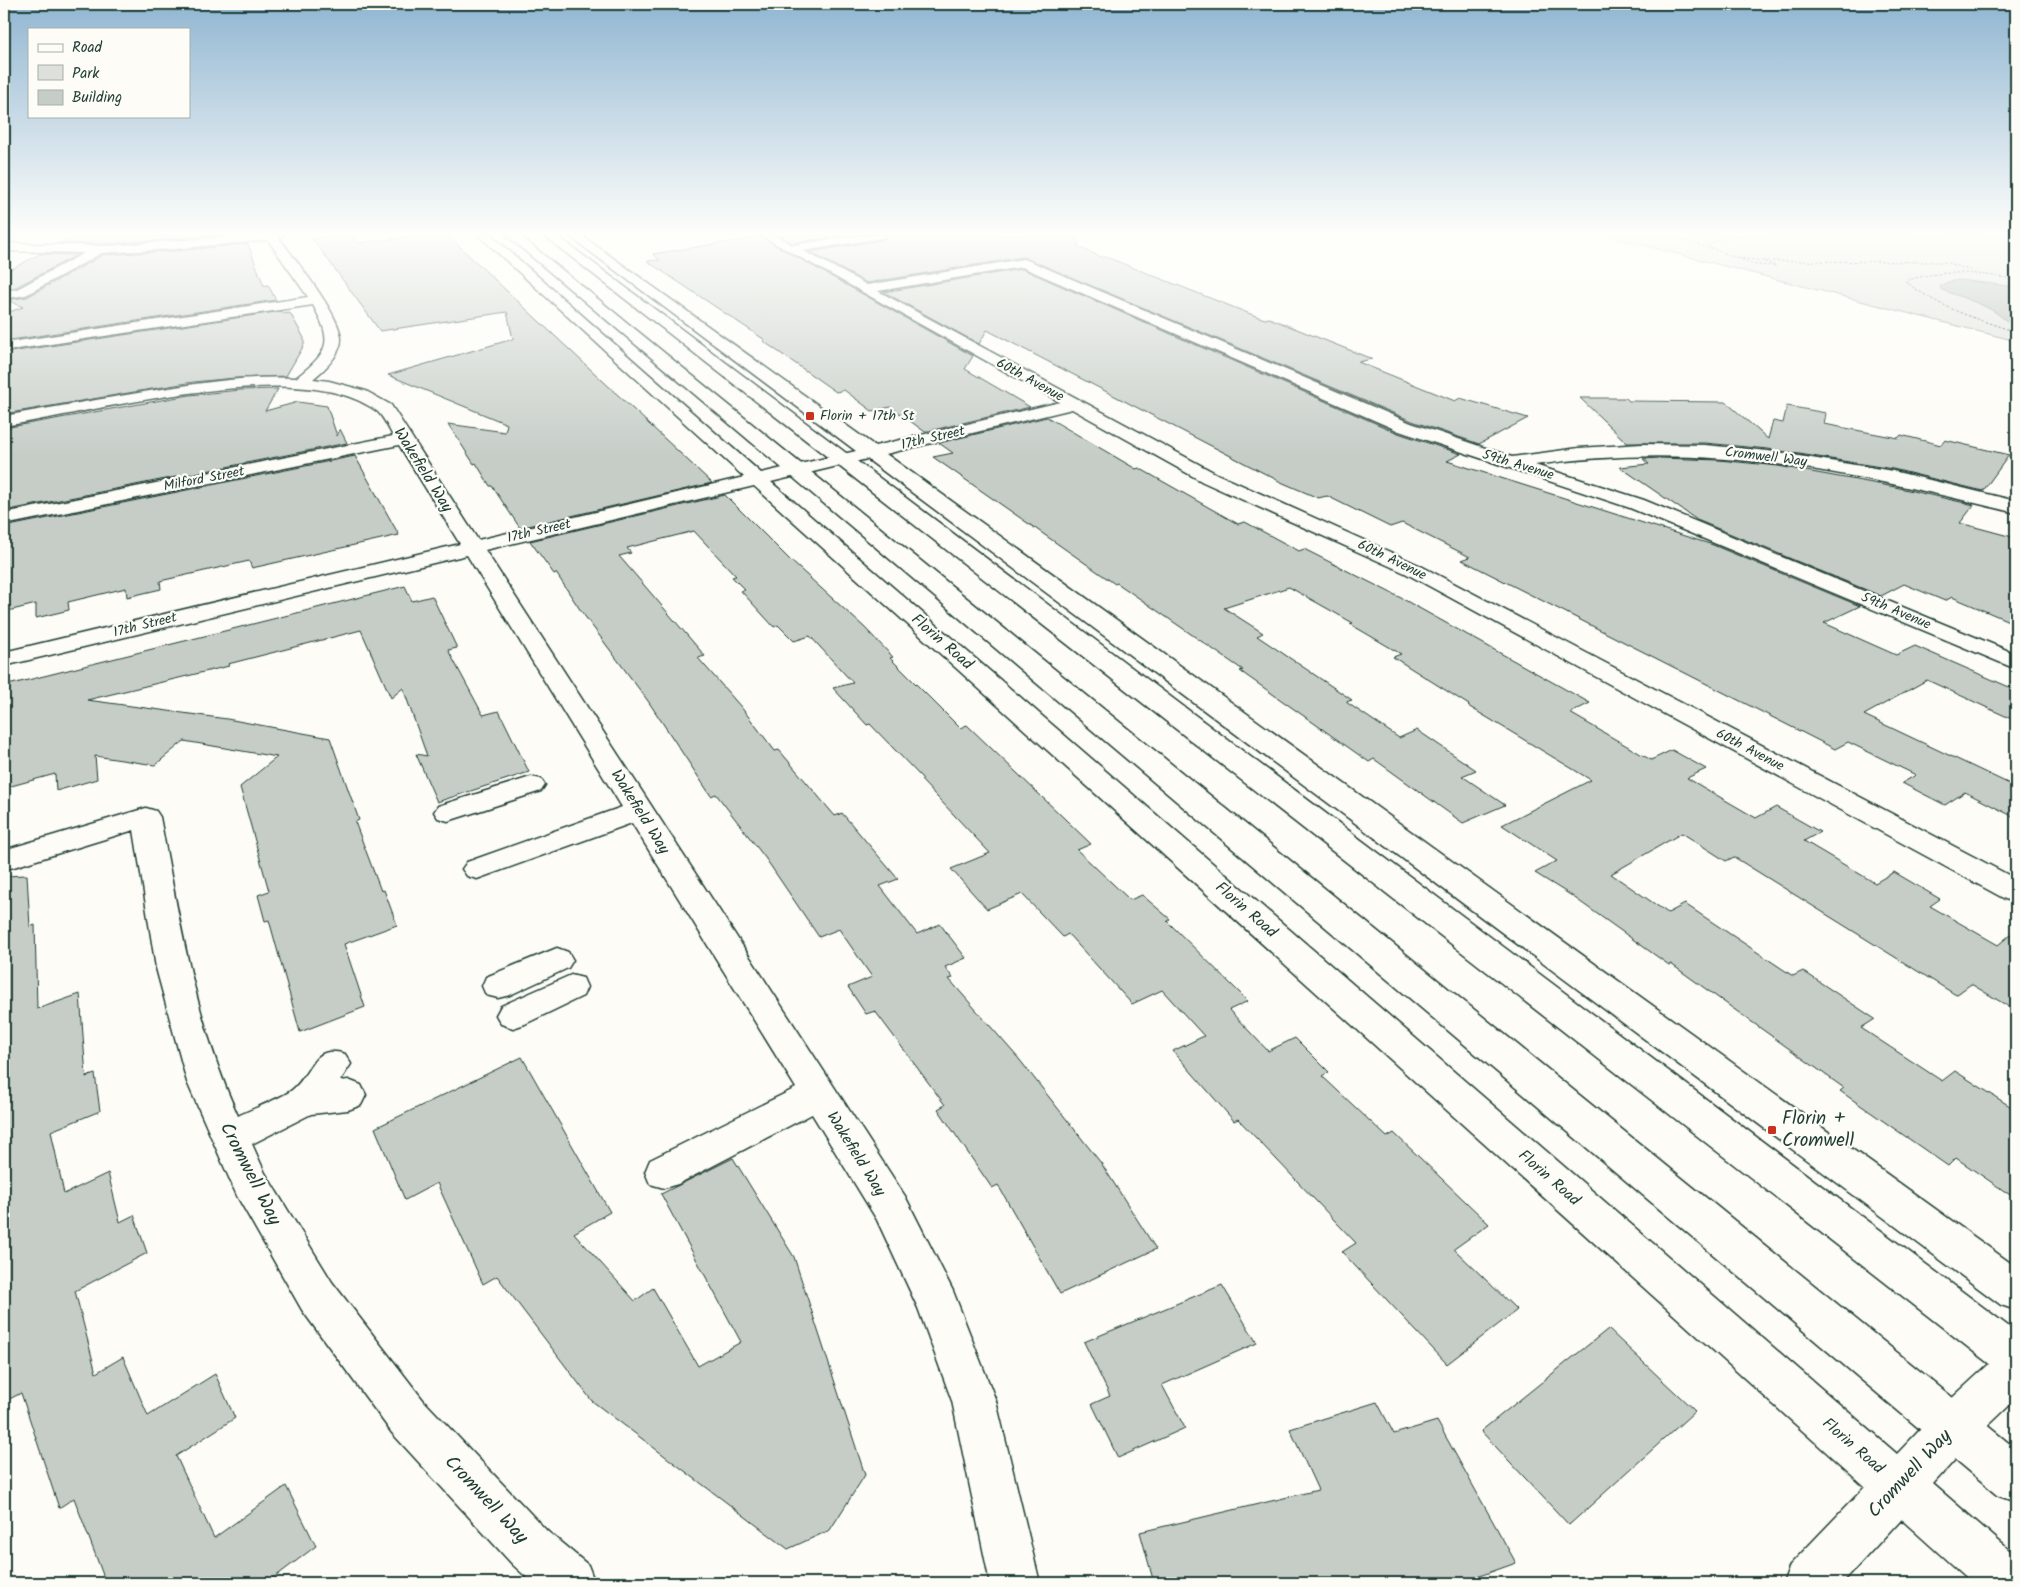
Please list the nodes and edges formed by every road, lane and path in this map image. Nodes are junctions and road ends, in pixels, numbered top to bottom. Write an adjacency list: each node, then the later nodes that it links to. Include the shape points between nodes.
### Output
1 (256, 309): 11 (street)
2 (321, 309): 12 (street, via 333,329 334,339 322,362)
3 (567, 309): 20 (street, Florin Road)
4 (602, 309): 19 (street)
5 (647, 309): 17 (street)
6 (681, 309): 16 (street)
7 (902, 309): 13 (street, 60th Avenue)
8 (1130, 309): 18 (street, 59th Avenue, via 1405,427)
9 (1949, 309): 10 (path)
10 (2016, 332)
11 (4, 347)
12 (298, 384): 14 (street, Wakefield Way, via 250,384 184,390); 15 (street, Wakefield Way, via 342,389 376,402 385,409)
13 (1074, 404): 16 (street, 17th Street); 31 (street, 60th Avenue, via 1210,478 1412,569)
14 (4, 421)
15 (404, 439): 22 (street, Milford Street); 23 (street, Wakefield Way)
16 (872, 452): 17 (street, 17th Street); 38 (street)
17 (844, 459): 19 (street, 17th Street); 39 (street)
18 (1512, 463): 21 (street, Cromwell Way, via 1610,450 1727,452 1850,468); 25 (street, 59th Avenue, via 1636,504)
19 (797, 470): 20 (street, 17th Street); 41 (street)
20 (758, 480): 23 (street, 17th Street); 43 (street, Florin Road)
21 (2016, 507)
22 (4, 519)
23 (472, 547): 24 (street, 17th Street); 27 (street, Wakefield Way)
24 (4, 659)
25 (2016, 662)
26 (531, 785): 28 (street)
27 (640, 811): 30 (street); 35 (street, Wakefield Way)
28 (448, 812)
29 (4, 860): 36 (street, Cromwell Way, via 146,817 172,968 205,1082)
30 (477, 869)
31 (2016, 892)
32 (498, 986): 33 (street, via 564,973)
33 (513, 1015)
34 (340, 1080): 36 (street)
35 (818, 1094): 37 (street); 45 (street, Wakefield Way, via 890,1208 938,1304 974,1400)
36 (230, 1138): 44 (street, Cromwell Way, via 251,1184 317,1296 408,1417 530,1548)
37 (664, 1172)
38 (2016, 1291)
39 (2016, 1358)
40 (2016, 1369): 41 (street, Cromwell Way)
41 (1954, 1427): 42 (street); 43 (street, Cromwell Way)
42 (2016, 1479)
43 (1899, 1486): 46 (street, Cromwell Way); 47 (street, Florin Road)
44 (570, 1583)
45 (1015, 1583)
46 (1808, 1583)
47 (2009, 1583)

